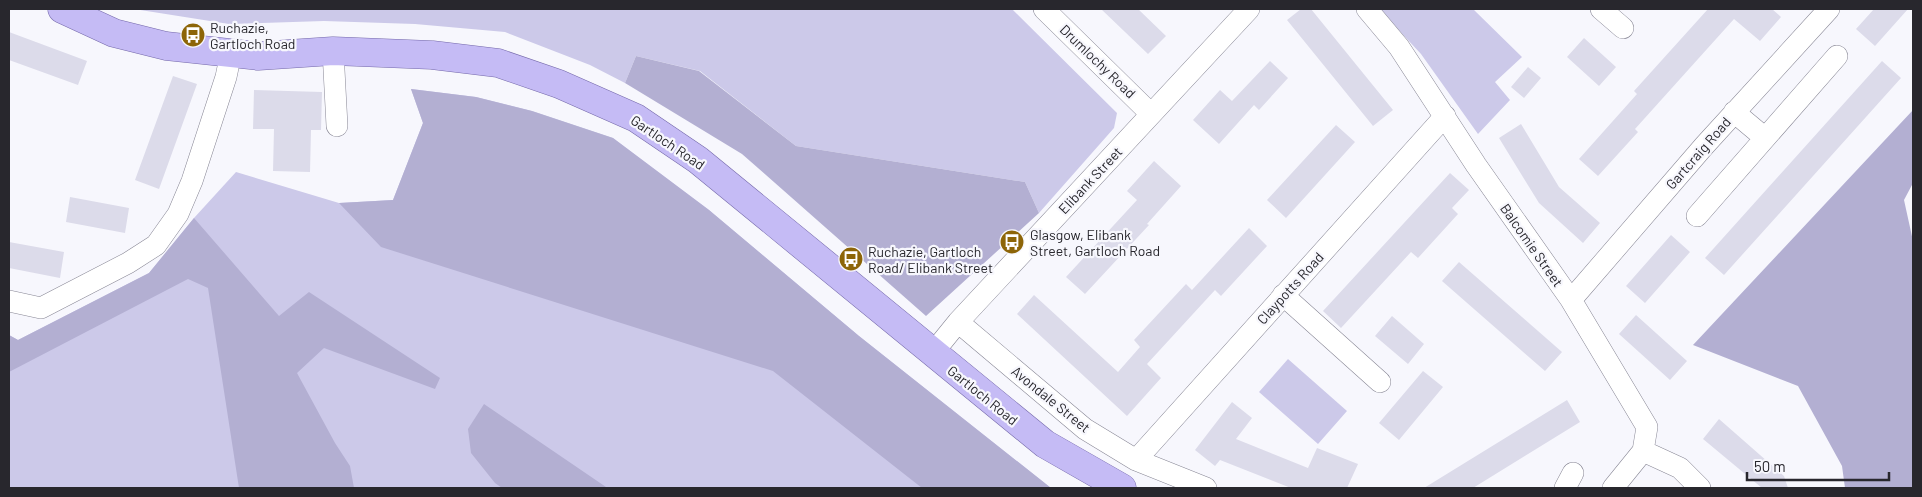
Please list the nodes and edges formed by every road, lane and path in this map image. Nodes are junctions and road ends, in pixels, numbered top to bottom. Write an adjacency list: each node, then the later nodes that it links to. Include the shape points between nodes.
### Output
1 (62, 9): 9 (main road, Gartloch Road, via 114,33 166,46)
2 (1044, 9): 12 (street, Drumlochy Road)
3 (1249, 9): 12 (street, Elibank Street)
4 (1367, 9): 13 (street, Balcomie Street, via 1399,47)
5 (1601, 9): 7 (street)
6 (1819, 12): 11 (street, Gartcraig Road)
7 (1622, 28)
8 (332, 51): 9 (main road, Gartloch Road, via 258,56); 14 (street); 21 (main road, Gartloch Road, via 432,55 498,63 558,84 636,118 698,160)
9 (231, 53): 19 (street, via 192,181 178,214 156,245 41,308)
10 (1837, 56): 15 (street)
11 (1734, 112): 15 (street); 18 (street, Gartcraig Road)
12 (1151, 114): 20 (street, Elibank Street)
13 (1444, 116): 17 (street, Claypotts Road); 18 (street, Balcomie Street)
14 (336, 126)
15 (1765, 138): 16 (street)
16 (1696, 216)
17 (1283, 295): 22 (street); 24 (street, Claypotts Road)
18 (1570, 300): 23 (street, Balcomie Street, via 1647,427)
19 (9, 301)
20 (958, 322): 21 (street, Elibank Street); 24 (street, Avondale Street, via 1084,429)
21 (932, 354): 25 (main road, Gartloch Road, via 1045,444)
22 (1380, 382)
23 (1643, 451): 27 (street); 28 (street, via 1680,468)
24 (1136, 460): 26 (street, Avondale Street)
25 (1122, 488)
26 (1206, 488)
27 (1613, 488)
28 (1700, 488)

